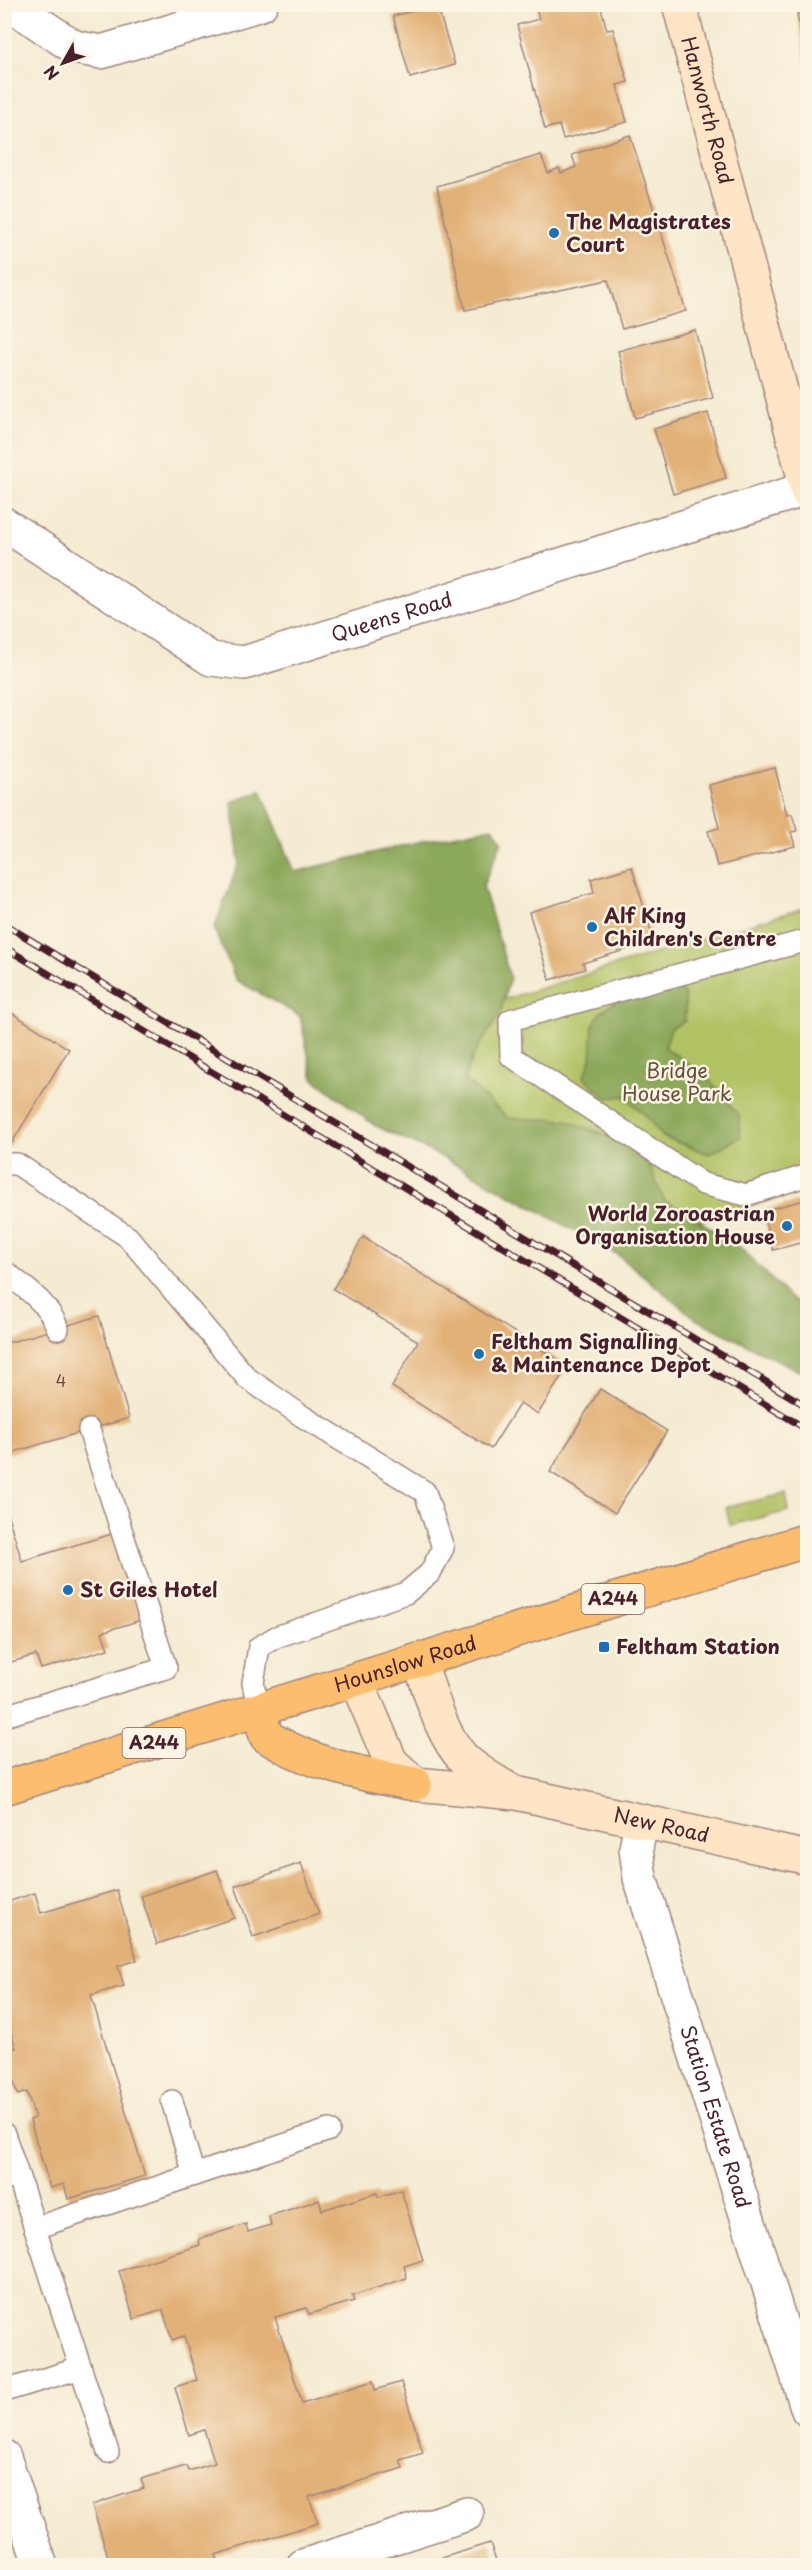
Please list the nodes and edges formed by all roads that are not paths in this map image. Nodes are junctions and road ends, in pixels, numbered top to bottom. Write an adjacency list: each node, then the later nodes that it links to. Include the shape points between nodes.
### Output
1 (10, 4): 2 (street, via 74,47 101,52)
2 (261, 4)
3 (679, 4): 4 (main road, Hanworth Road)
4 (807, 491): 5 (street, Queens Road, via 244,663 211,659)
5 (4, 524)
6 (807, 940): 8 (lane, via 510,1020 511,1056 703,1184 746,1195)
7 (4, 1164): 15 (lane, via 17,1164 128,1237 247,1378 425,1492 443,1548 430,1573 406,1593 276,1637 260,1647 253,1683)
8 (807, 1175)
9 (4, 1271): 10 (lane, via 41,1301)
10 (58, 1329)
11 (89, 1430): 16 (lane, via 166,1668)
12 (807, 1540): 13 (main road, Hounslow Road / A244)
13 (419, 1660): 14 (main road, Hounslow Road / A244); 19 (main road, via 443,1727 462,1757)
14 (356, 1680): 15 (main road, Hounslow Road / A244); 17 (main road, via 392,1762)
15 (259, 1711): 17 (main road, via 266,1736 280,1744 363,1775); 18 (main road, Hounslow Road / A244)
16 (4, 1716)
17 (415, 1784): 19 (main road)
18 (4, 1788)
19 (516, 1793): 20 (main road, New Road)
20 (641, 1821): 21 (main road, New Road); 30 (street, Station Estate Road, via 636,1849 640,1878)
21 (807, 1858)
22 (172, 2101): 25 (lane)
23 (329, 2130): 25 (lane)
24 (4, 2134): 26 (lane)
25 (194, 2175): 27 (lane)
26 (11, 2177): 27 (lane)
27 (35, 2228): 28 (lane)
28 (81, 2368): 29 (lane); 31 (lane)
29 (4, 2391)
30 (807, 2410)
31 (108, 2452)
32 (4, 2457): 35 (street)
33 (467, 2514): 34 (street)
34 (312, 2564)
35 (41, 2565)

